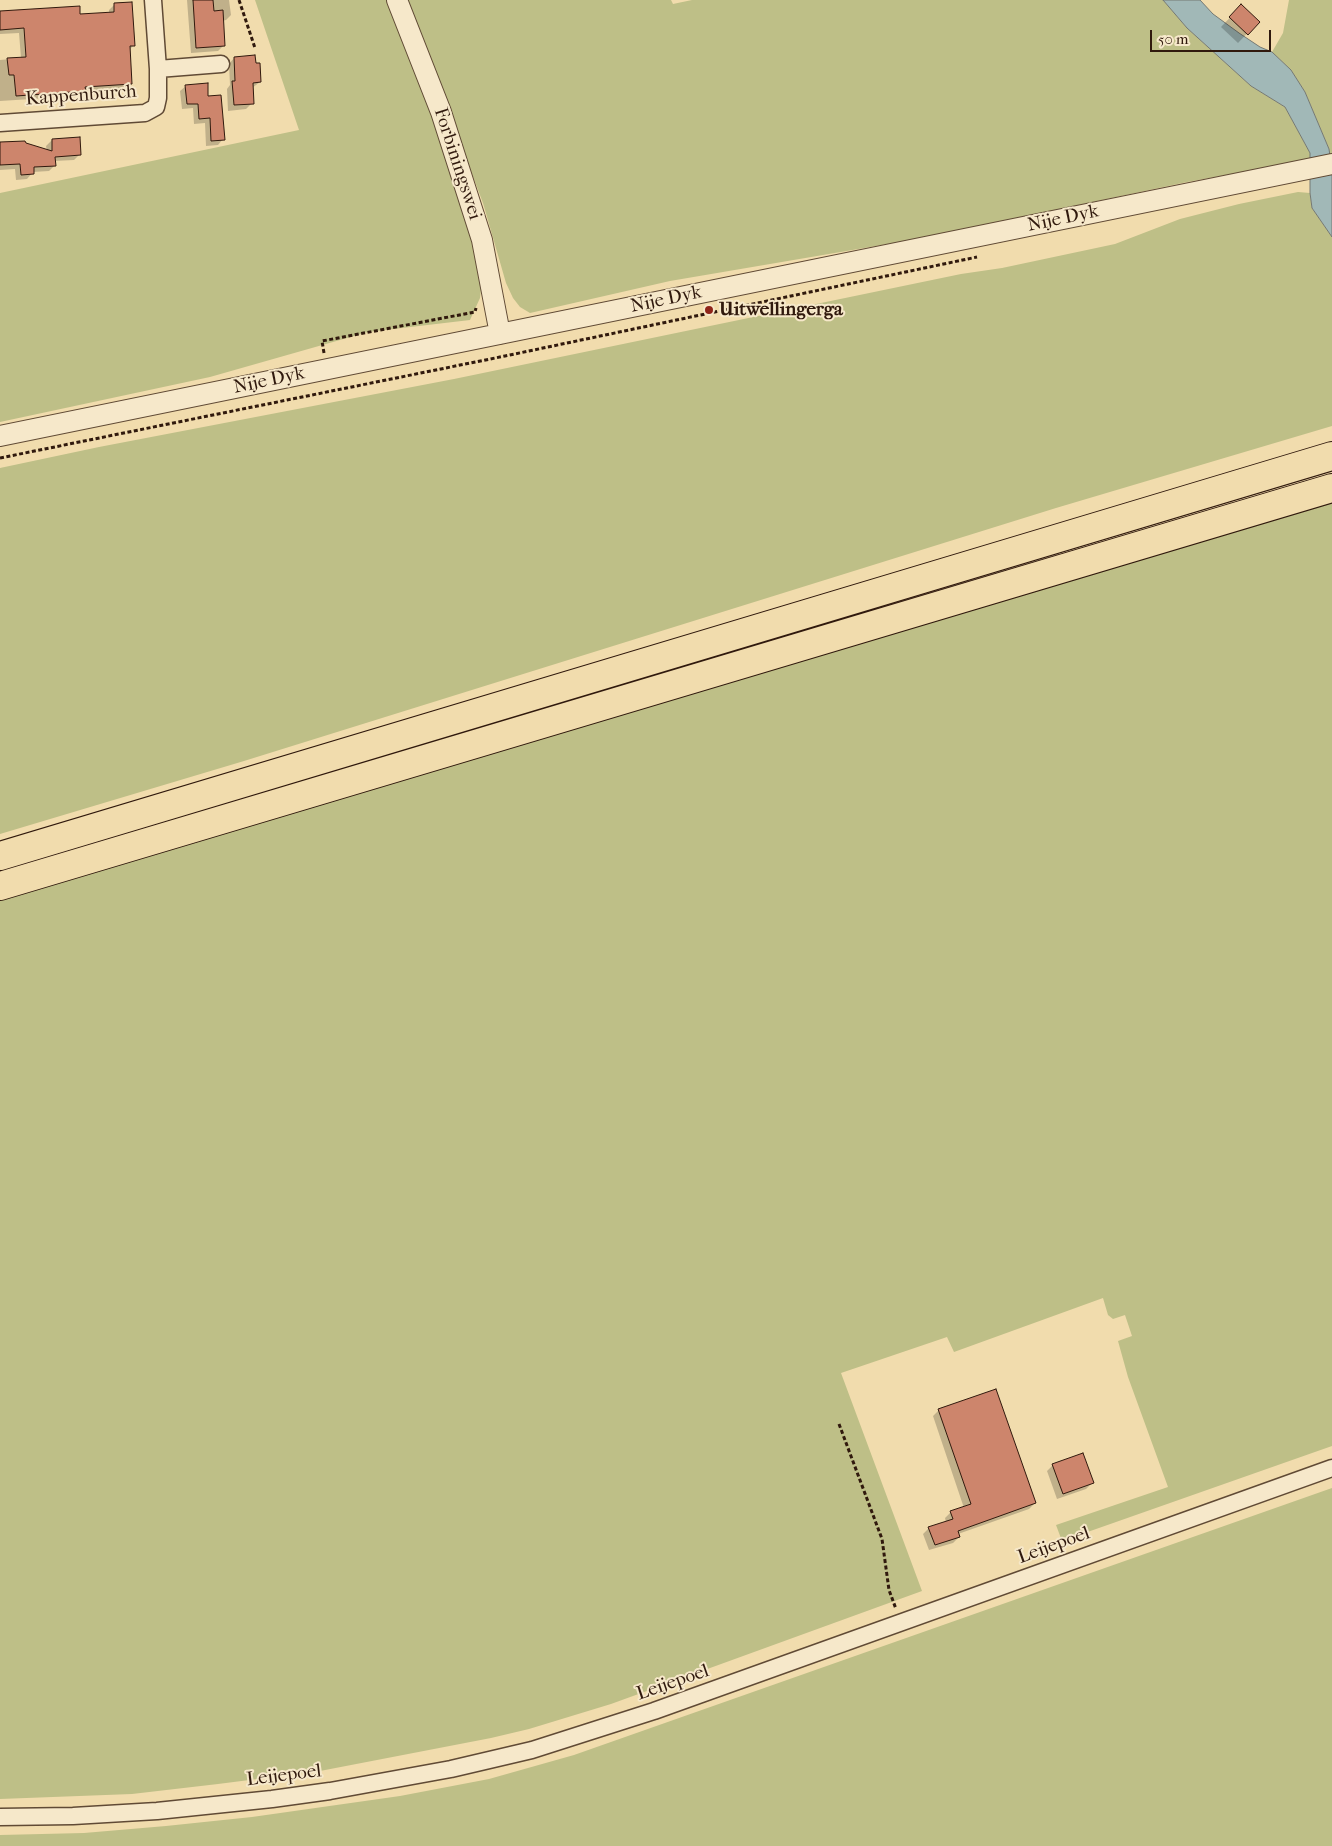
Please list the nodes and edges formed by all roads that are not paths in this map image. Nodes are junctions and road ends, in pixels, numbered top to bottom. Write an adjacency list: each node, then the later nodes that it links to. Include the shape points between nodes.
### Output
1 (152, 0): 4 (street)
2 (397, 0): 7 (street, Forbiningswei, via 441,112 482,240)
3 (220, 64): 4 (street)
4 (158, 69): 5 (street, Kappenburch, via 156,107 145,113)
5 (0, 123)
6 (1332, 164): 7 (street, Nije Dyk)
7 (500, 334): 8 (street, Nije Dyk)
8 (0, 436)
9 (1332, 456): 11 (highway)
10 (1332, 488): 12 (highway)
11 (0, 856)
12 (0, 886)
13 (1332, 1468): 14 (street, Leijepoel, via 654,1711 532,1750 451,1769 330,1791 157,1811)
14 (0, 1817)

